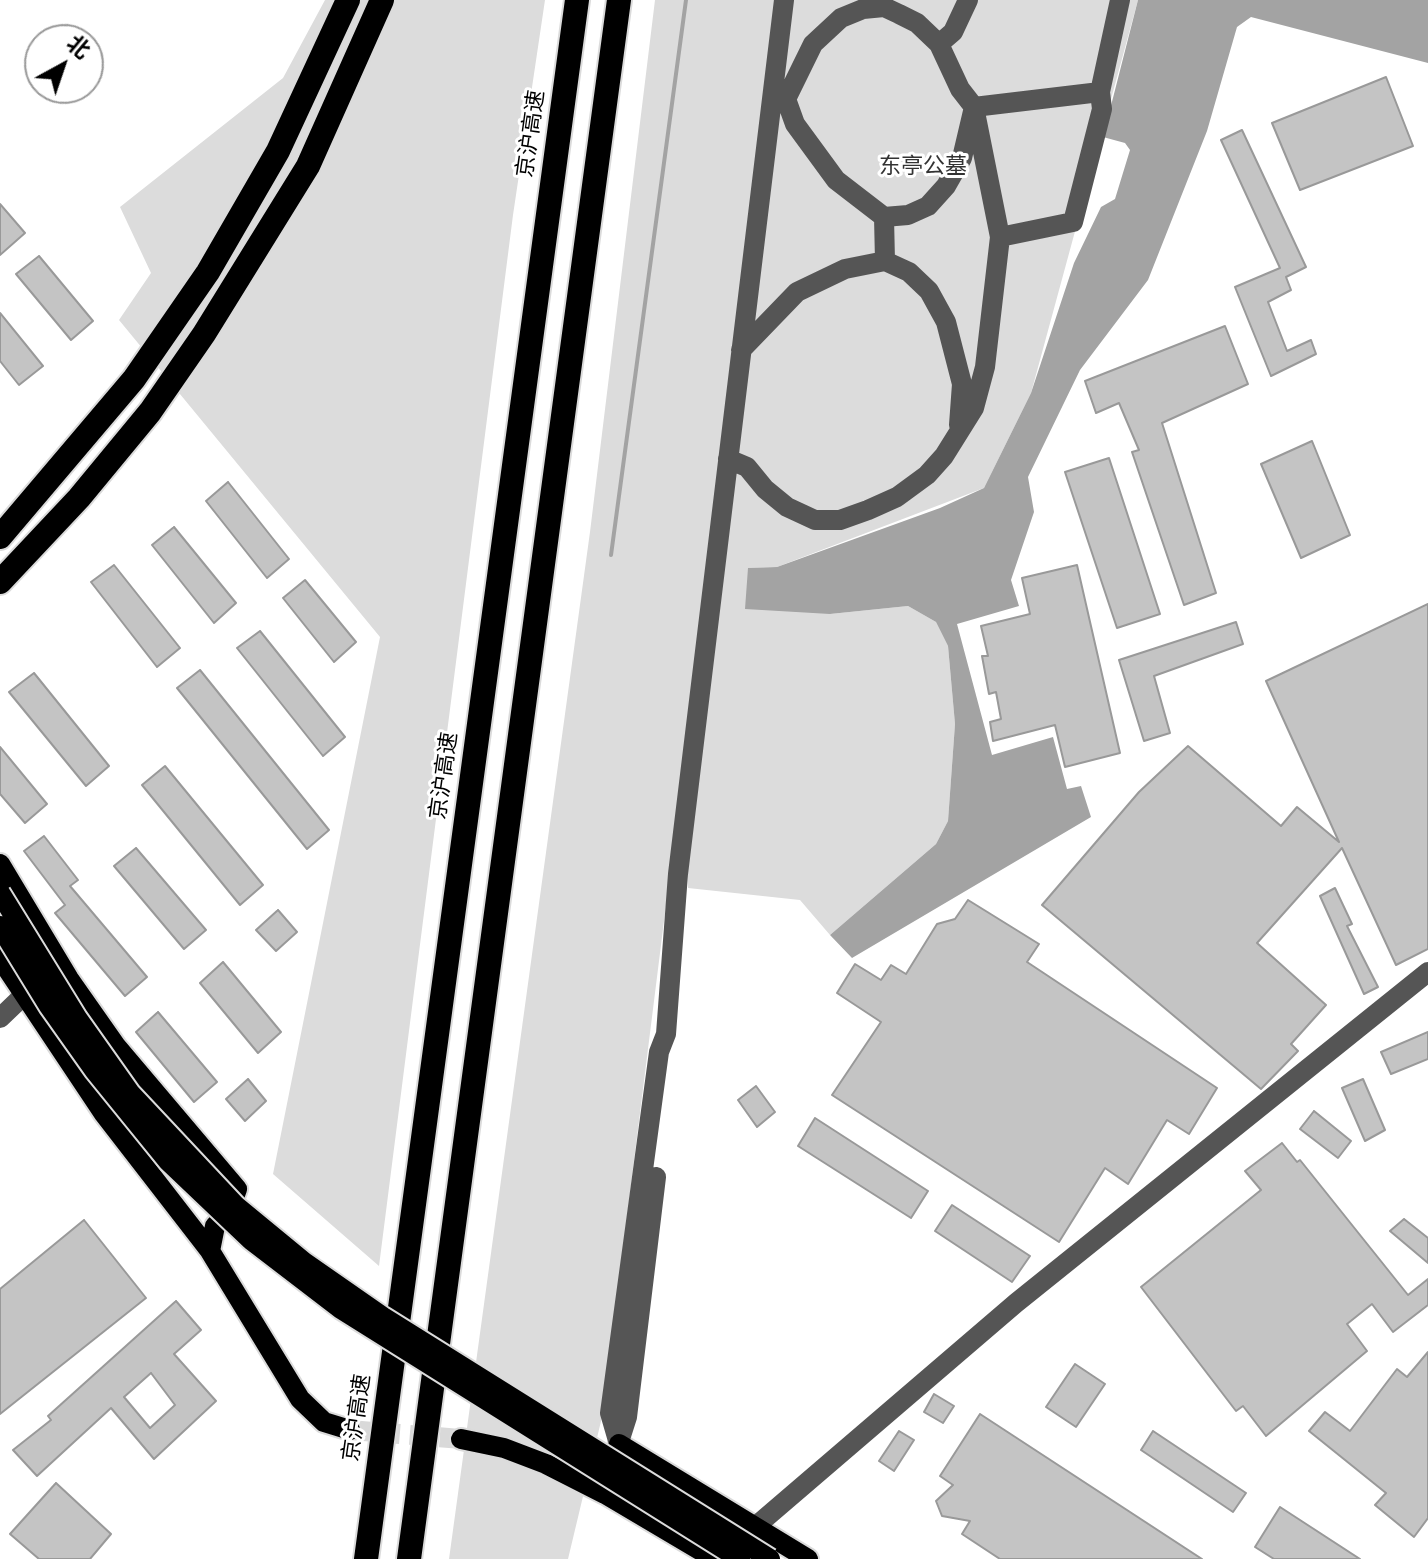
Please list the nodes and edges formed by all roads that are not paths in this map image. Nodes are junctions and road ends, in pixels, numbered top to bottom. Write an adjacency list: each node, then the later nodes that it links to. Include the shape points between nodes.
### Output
1 (348, 0): 18 (highway, via 278,151 208,272 134,379)
2 (382, 0): 19 (highway, via 308,166 204,334 150,412)
3 (577, 0): 33 (highway, 京沪高速)
4 (619, 0): 34 (highway)
5 (784, 0): 10 (street)
6 (966, 0): 8 (street, via 953,32)
7 (1120, 0): 9 (street)
8 (939, 44): 10 (street, via 917,23 884,7 863,9 841,18 813,44); 11 (street)
9 (1100, 92): 11 (street); 13 (street, via 1102,109 1073,222)
10 (779, 100): 12 (street, via 836,180); 15 (street)
11 (974, 107): 12 (street, via 962,158 946,186 928,206); 13 (street)
12 (884, 217): 14 (street)
13 (1000, 237): 16 (street, via 985,367 974,408)
14 (885, 261): 15 (street, via 845,269 797,292); 16 (street, via 909,272 929,291 946,322 962,384)
15 (741, 350): 17 (street)
16 (958, 433): 17 (street, via 927,475 897,497 840,520 815,520 787,507 747,467)
17 (728, 459): 30 (street, via 678,874 666,1034 659,1052 610,1413)
18 (0, 537)
19 (0, 582)
20 (0, 864): 27 (main road, via 116,1046 237,1189 229,1211 215,1226)
21 (0, 893): 37 (main road, bridge, via 130,1093 236,1206 383,1317)
22 (0, 926): 36 (main road, bridge, via 95,1071 168,1161 251,1240 341,1309)
23 (0, 958): 25 (main road)
24 (1428, 972): 32 (street, via 1016,1303)
25 (23, 996): 26 (street); 27 (main road, via 104,1114)
26 (0, 1018)
27 (210, 1251): 28 (main road, via 300,1399 324,1422)
28 (350, 1430)
29 (461, 1439): 31 (main road, via 546,1464)
30 (619, 1444): 31 (main road); 32 (main road)
31 (605, 1494): 35 (main road)
32 (756, 1526): 36 (street); 38 (main road)
33 (366, 1559)
34 (409, 1559)
35 (715, 1559)
36 (737, 1559)
37 (770, 1559)
38 (808, 1559)

